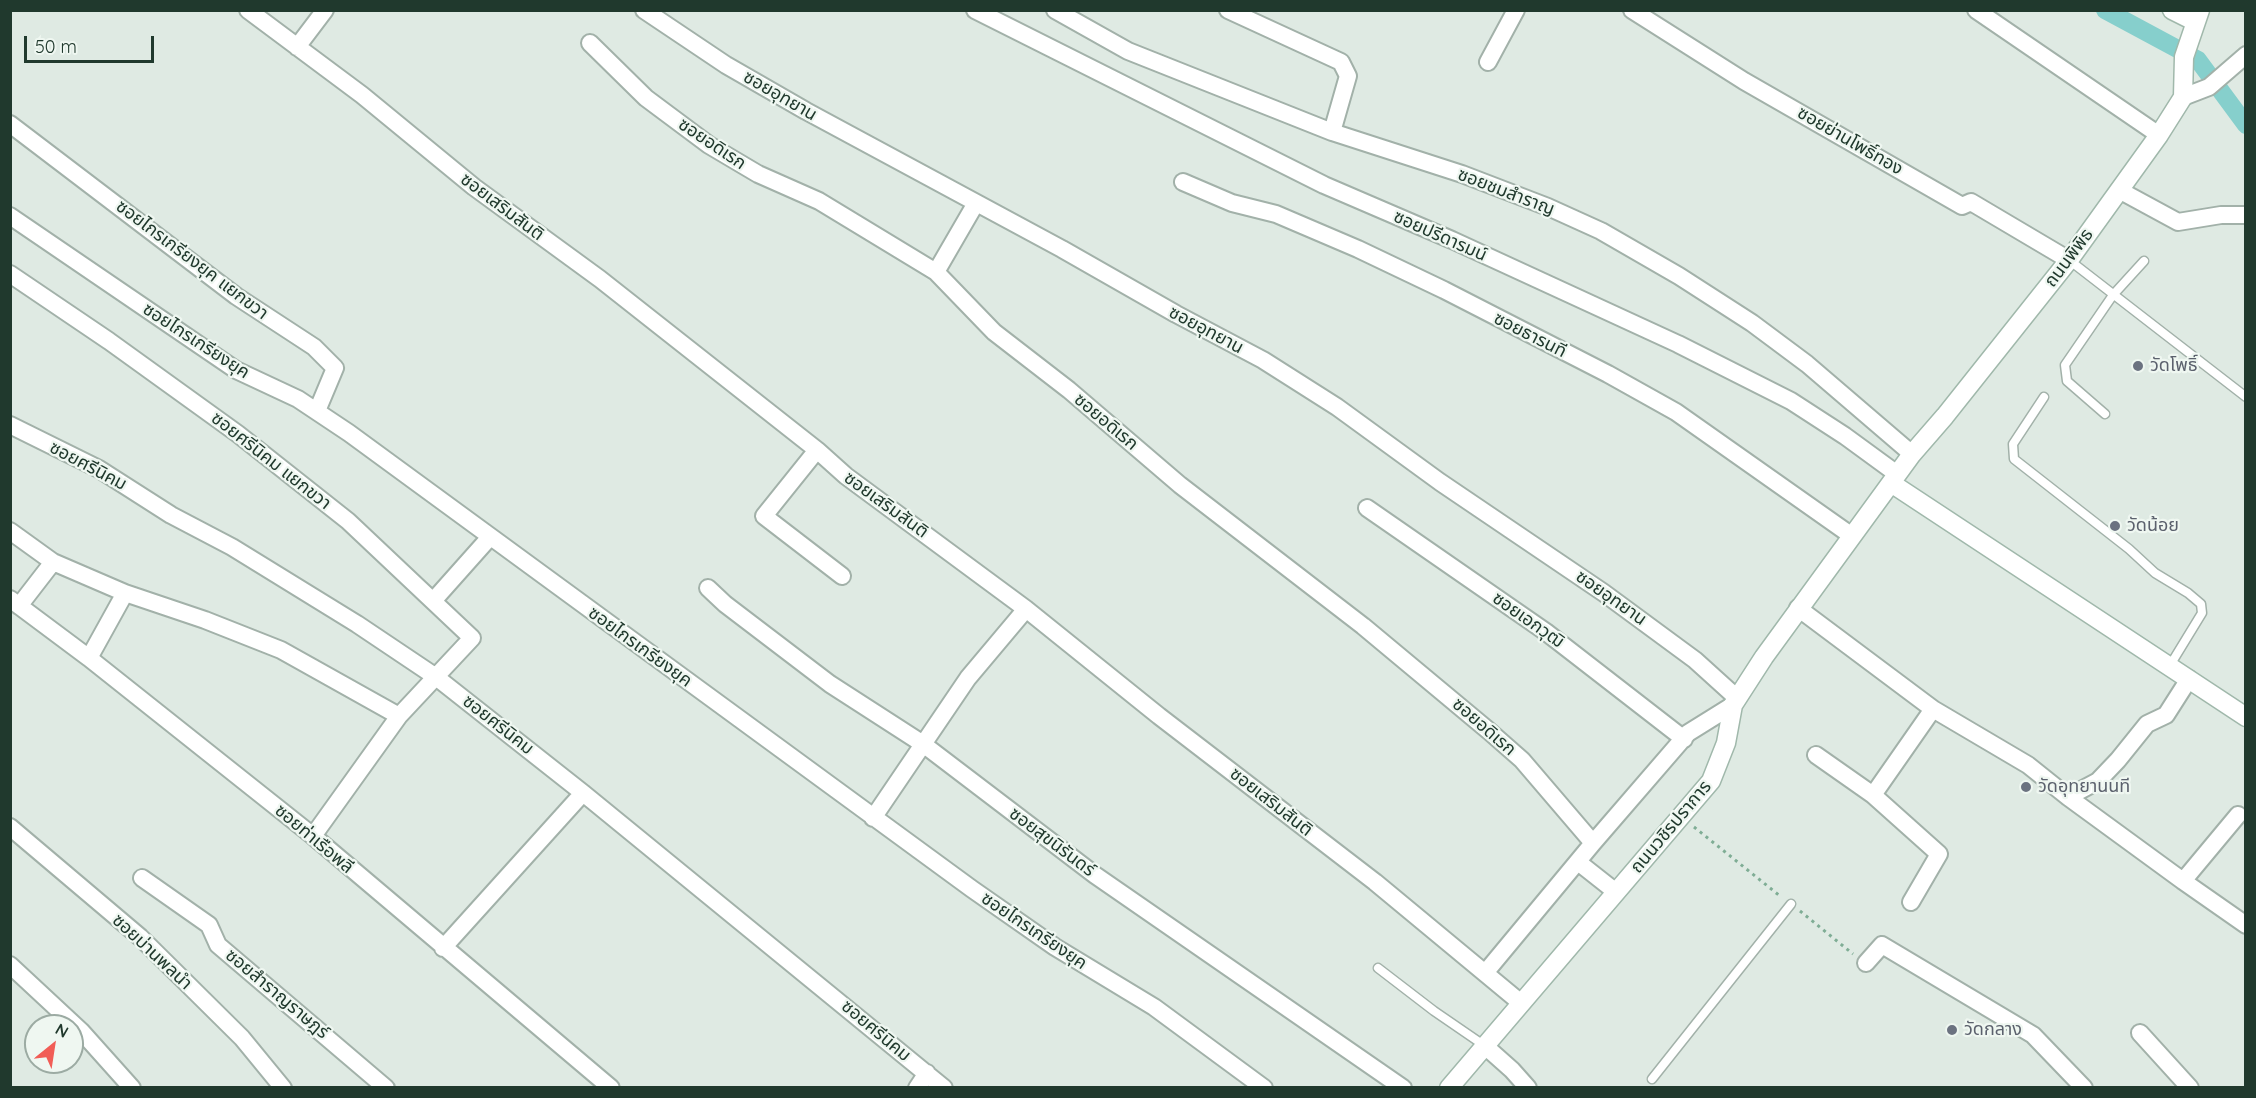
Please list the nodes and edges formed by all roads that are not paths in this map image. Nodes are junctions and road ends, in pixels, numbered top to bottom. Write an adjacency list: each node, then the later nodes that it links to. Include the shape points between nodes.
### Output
1 (248, 10): 13 (street, ซอยเสริมสันติ)
2 (325, 10): 13 (street)
3 (644, 10): 22 (street, ซอยอุทยาน, via 726,65)
4 (975, 10): 37 (street, ซอยปรีดารมน์, via 1324,185 1678,344 1791,401 1845,436)
5 (1055, 10): 18 (street, ซอยชมสำราญ, via 1128,51)
6 (1228, 10): 18 (street, via 1341,62 1348,76)
7 (1516, 10): 15 (street)
8 (1632, 10): 25 (street, ซอยย่านโพธิ์ทอง, via 1744,81 1962,206 1971,202)
9 (1976, 10): 19 (street)
10 (2172, 10): 11 (street)
11 (2197, 16): 16 (street, via 2184,57)
12 (590, 43): 27 (street, ซอยอดิเรก, via 646,98 710,146 758,174 819,201)
13 (297, 47): 35 (street, ซอยเสริมสันติ, via 474,188 600,279)
14 (2241, 60): 16 (street, via 2209,87)
15 (1488, 62)
16 (2183, 97): 19 (street, ถนนพิพิธ)
17 (10, 124): 32 (street, ซอยไกรเกรียงยุค แยกขวา, via 236,296 314,347 334,368)
18 (1332, 132): 36 (street, ซอยชมสำราญ, via 1462,174 1602,231 1752,323 1816,371)
19 (2159, 135): 21 (street, ถนนพิพิธ)
20 (1183, 182): 40 (street, ซอยธารนที, via 1232,203 1276,214 1358,249 1608,374 1676,412)
21 (2119, 190): 23 (street, via 2178,222); 25 (street, ถนนพิพิธ)
22 (976, 203): 27 (street); 54 (street, ซอยอุทยาน, via 1263,360 1337,407 1695,660)
23 (2246, 215)
24 (10, 216): 32 (street, ซอยไกรเกรียงยุค, via 236,370)
25 (2069, 260): 29 (lane); 36 (street, ถนนพิพิธ)
26 (2144, 261): 29 (lane)
27 (936, 272): 68 (street, ซอยอดิเรก, via 994,332 1490,731 1522,760)
28 (10, 274): 46 (street, ซอยศรีนิคม แยกขวา, via 238,434 348,520)
29 (2114, 295): 31 (lane); 33 (lane, via 2065,365 2067,381)
30 (2044, 397): 51 (lane, via 2013,444 2014,459 2155,573 2201,604 2202,614)
31 (2246, 397)
32 (316, 411): 41 (street, ซอยไกรเกรียงยุค)
33 (2105, 414)
34 (10, 425): 52 (street, ซอยศรีนิคม, via 99,469 232,547)
35 (817, 450): 43 (street, via 764,516); 49 (street, ซอยเสริมสันติ, via 846,476)
36 (1912, 454): 37 (street, ถนนพิพิธ)
37 (1894, 478): 40 (street, ถนนวชิรปราการ); 51 (street)
38 (1366, 508): 58 (street, ซอยเอกวุฒิ, via 1546,632)
39 (10, 531): 42 (street)
40 (1852, 536): 48 (street, ถนนวชิรปราการ)
41 (489, 537): 46 (street); 65 (street, ซอยไกรเกรียงยุค)
42 (53, 562): 45 (street); 47 (street)
43 (842, 576)
44 (708, 588): 59 (street, ซอยสุขนิรันดร์, via 830,684)
45 (125, 592): 50 (street); 56 (street, via 281,650)
46 (433, 601): 52 (street, ซอยศรีนิคม แยกขวา, via 472,638)
47 (15, 603): 50 (street, ซอยท่าเรือพลี)
48 (1798, 608): 54 (street, ถนนวชิรปราการ); 55 (street)
49 (1026, 609): 59 (street, via 968,678); 80 (street, ซอยเสริมสันติ)
50 (89, 658): 67 (street, ซอยท่าเรือพลี)
51 (2169, 667): 53 (street)
52 (436, 677): 56 (street); 61 (street, ซอยศรีนิคม)
53 (2189, 680): 57 (street); 63 (street, via 2166,715 2147,724 2098,781)
54 (1735, 701): 58 (street); 72 (street, ถนนวชิรปราการ, via 1726,743 1711,781)
55 (1933, 709): 62 (street); 63 (street, via 2028,765)
56 (399, 716): 67 (street)
57 (2246, 717)
58 (1683, 739): 68 (street)
59 (923, 744): 65 (street); 92 (street, ซอยสุขนิรันดร์, via 1095,874)
60 (1816, 755): 62 (street)
61 (584, 793): 76 (street); 85 (street, ซอยศรีนิคม)
62 (1873, 795): 73 (street, via 1939,854)
63 (2068, 797): 71 (street)
64 (2238, 815): 71 (street)
65 (873, 818): 91 (street, ซอยไกรเกรียงยุค, via 1055,947 1155,1007)
66 (10, 827): 86 (street, ซอยบ่านพลนำ, via 140,938 242,1038)
67 (313, 836): 76 (street, ซอยท่าเรือพลี)
68 (1593, 843): 69 (street)
69 (1578, 862): 72 (street); 80 (street)
70 (142, 878): 88 (street, ซอยสำราญราษฎร์, via 209,925 218,945)
71 (2183, 881): 75 (street)
72 (1616, 892): 81 (street, ถนนวชิรปราการ)
73 (1911, 902)
74 (1791, 904): 84 (lane)
75 (2246, 925)
76 (443, 948): 89 (street, ซอยท่าเรือพลี)
77 (1866, 963): 95 (street, via 1882,945 2032,1035)
78 (10, 965): 87 (street, via 81,1031)
79 (1378, 968): 83 (lane)
80 (1485, 973): 81 (street, ซอยเสริมสันติ)
81 (1521, 1003): 83 (street, ถนนวชิรปราการ)
82 (2140, 1033): 96 (street)
83 (1485, 1046): 93 (street, ถนนวชิรปราการ); 94 (street)
84 (1652, 1079)
85 (922, 1080): 90 (street, ซอยศรีนิคม)
86 (281, 1087)
87 (132, 1088)
88 (386, 1088)
89 (611, 1088)
90 (944, 1088)
91 (1264, 1088)
92 (1403, 1088)
93 (1449, 1088)
94 (1528, 1088)
95 (2084, 1088)
96 (2190, 1088)

